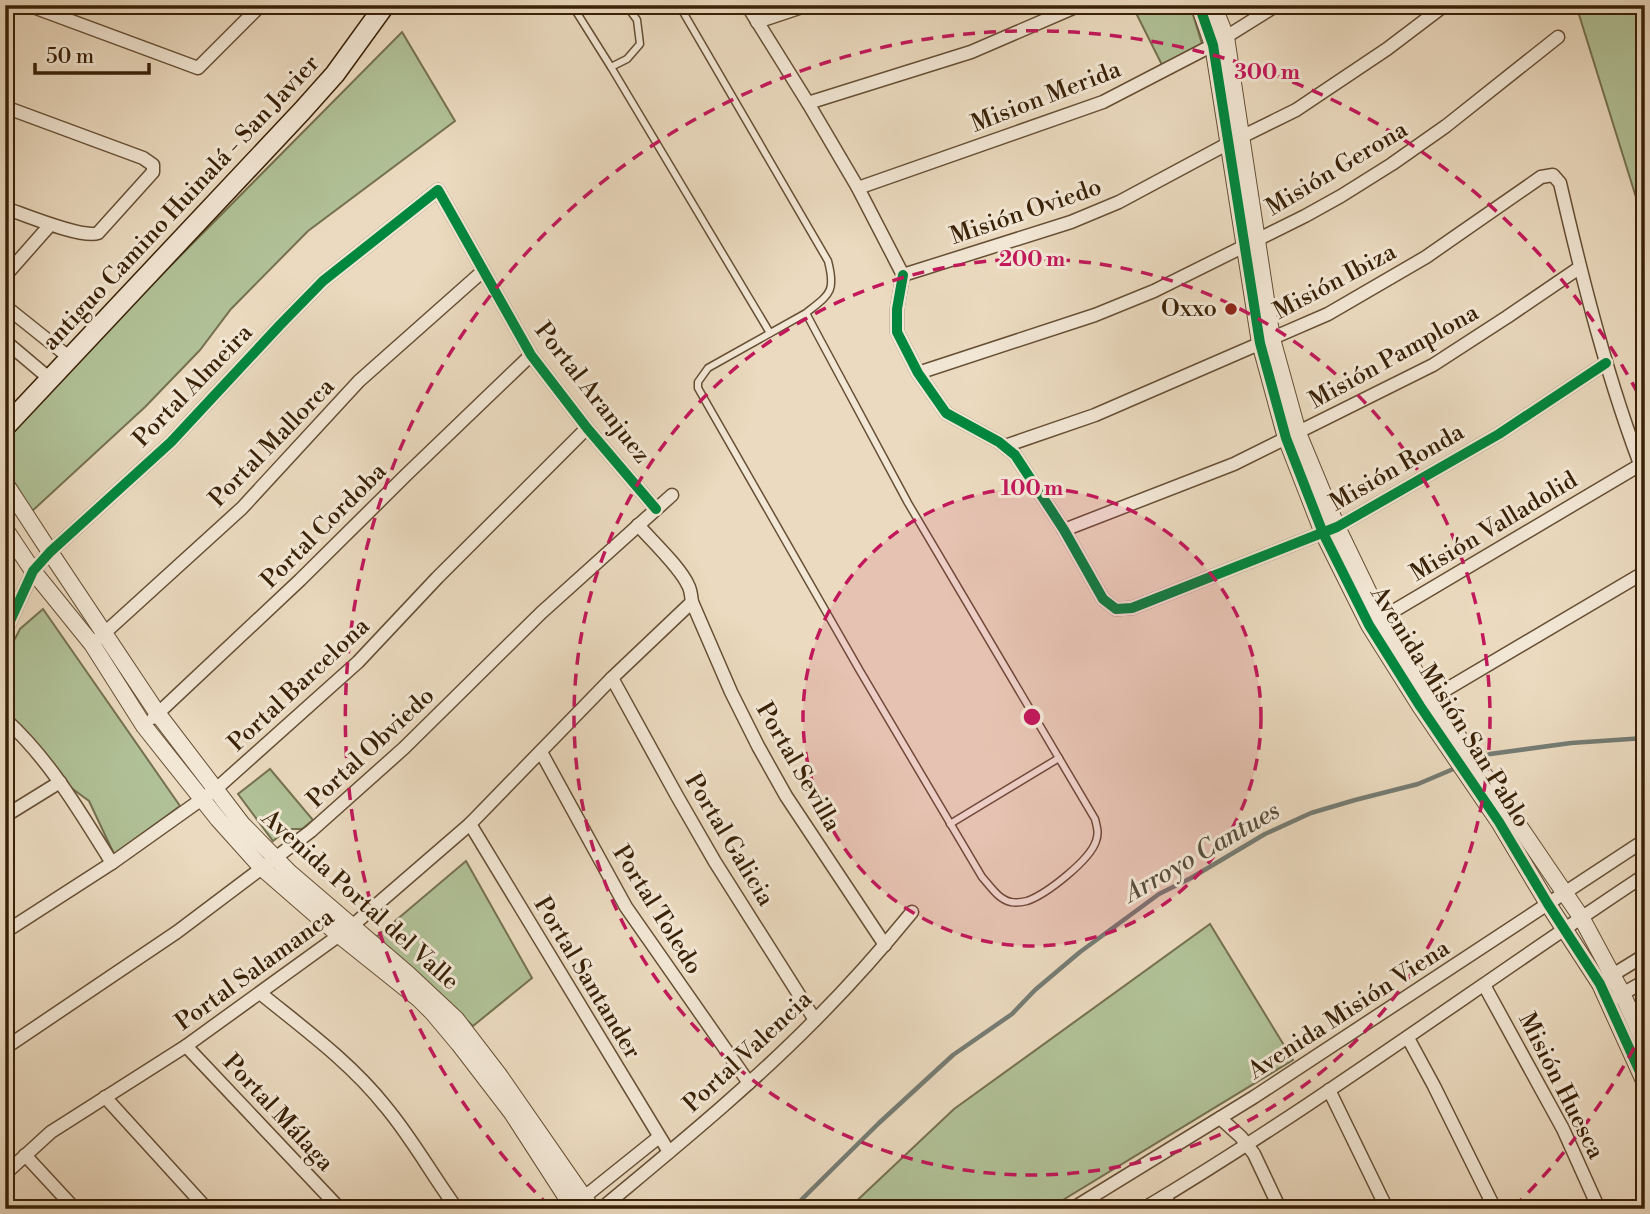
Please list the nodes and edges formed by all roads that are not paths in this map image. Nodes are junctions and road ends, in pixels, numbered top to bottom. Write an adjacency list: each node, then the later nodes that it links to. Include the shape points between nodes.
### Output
1 (28, 5): 2 (street, via 198,68)
2 (261, 5)
3 (370, 5): 36 (main road, via 290,110)
4 (385, 5): 36 (main road, antiguo Camino Huinalá - San Javier, via 302,111)
5 (572, 5): 18 (lane)
6 (625, 5): 18 (lane, via 637,20 640,44 627,59)
7 (679, 5): 32 (lane, via 828,261 832,277 827,296)
8 (747, 5): 15 (street)
9 (808, 5): 15 (street)
10 (1080, 5): 19 (street, via 971,52)
11 (1199, 5): 17 (street, Avenida Misión San Pablo)
12 (1213, 5): 17 (street, Avenida Misión San Pablo)
13 (1277, 5): 17 (street, Mision Merida)
14 (1445, 5): 21 (street, Misión Oviedo, via 1296,110)
15 (757, 22): 19 (street)
16 (1558, 37): 26 (street, Misión Gerona, via 1392,164)
17 (1220, 41): 21 (street, Avenida Misión San Pablo); 22 (street, Mision Merida, via 1103,103)
18 (611, 67): 33 (lane)
19 (808, 103): 22 (street)
20 (5, 107): 25 (street, via 153,165 153,172 98,233)
21 (1235, 140): 26 (street, Avenida Misión San Pablo); 29 (street, Misión Oviedo, via 1119,202 1071,222)
22 (858, 188): 29 (street)
23 (439, 190): 28 (street, Portal Aranjuez); 54 (street, Portal Almeira, via 323,281 172,442)
24 (5, 208): 25 (street)
25 (50, 225): 30 (street)
26 (1250, 243): 35 (street, Avenida Misión San Pablo); 39 (street, Misión Gerona, via 1095,315)
27 (1579, 268): 35 (street, Misión Ibiza, via 1560,183 1553,174 1541,177 1376,287); 38 (street); 44 (street, Misión Pamplona, via 1433,365)
28 (483, 271): 37 (street, Portal Aranjuez); 60 (street, Portal Mallorca, via 359,381 242,508)
29 (904, 275): 39 (street, via 897,332)
30 (5, 276)
31 (5, 306): 36 (street)
32 (806, 313): 33 (lane); 68 (lane, via 908,503)
33 (770, 333): 74 (lane, via 708,368 698,388)
34 (5, 341): 40 (street)
35 (1266, 341): 44 (street, Avenida Misión San Pablo); 45 (street, Misión Ibiza, via 1095,415)
36 (66, 355): 40 (main road)
37 (531, 355): 43 (street, Portal Aranjuez); 64 (street, Portal Cordoba)
38 (1606, 363): 46 (street); 53 (street, Misión Ronda, via 1499,434)
39 (918, 373): 45 (street, via 946,413)
40 (46, 376): 41 (main road); 42 (main road, antiguo Camino Huinalá - San Javier)
41 (5, 414)
42 (5, 427)
43 (587, 428): 49 (street, Portal Aranjuez); 70 (street, Portal Barcelona, via 358,662)
44 (1292, 435): 52 (street, Misión Pamplona, via 1234,464); 53 (street, Avenida Misión San Pablo)
45 (1005, 446): 52 (street)
46 (1642, 471): 58 (street, Misión Valladolid)
47 (5, 483): 54 (street, Avenida Portal del Valle)
48 (672, 495): 49 (street, Portal Obviedo)
49 (656, 509): 50 (street, Portal Obviedo)
50 (638, 526): 57 (street, Portal Sevilla, via 680,572 690,587); 77 (street, Portal Obviedo, via 541,613 404,748)
51 (5, 529): 55 (street, Avenida Portal del Valle)
52 (1064, 530): 53 (street, Misión Ronda, via 1103,599 1116,609 1132,608)
53 (1330, 530): 58 (street, Avenida Misión San Pablo)
54 (50, 552): 55 (street, Portal Almeira); 60 (street, Avenida Portal del Valle)
55 (33, 570): 59 (street, Portal Almeira); 61 (street, Avenida Portal del Valle)
56 (1645, 572): 63 (street)
57 (692, 602): 62 (street, Portal Salamanca); 86 (street, Portal Sevilla, via 758,746)
58 (1375, 622): 63 (street, Avenida Misión San Pablo)
59 (5, 632)
60 (104, 633): 61 (street, Portal Mallorca); 64 (street, Avenida Portal del Valle)
61 (92, 644): 66 (street, Avenida Portal del Valle)
62 (612, 678): 67 (street, Portal Salamanca); 93 (street, Portal Galicia, via 715,862)
63 (1426, 702): 72 (street, Avenida Misión San Pablo)
64 (158, 714): 66 (street, Portal Cordoba); 70 (street, Avenida Portal del Valle)
65 (5, 719): 69 (street)
66 (144, 726): 70 (street, Avenida Portal del Valle)
67 (541, 752): 73 (street, Portal Salamanca); 98 (street, Portal Toledo, via 626,907)
68 (1059, 758): 74 (lane); 74 (lane, via 1098,831 1096,843 1080,864 1056,884 1026,902 1010,902 982,877)
69 (60, 782): 71 (street); 76 (street)
70 (209, 794): 76 (street, Portal Barcelona); 77 (street, Avenida Portal del Valle, via 242,824)
71 (5, 816)
72 (1506, 819): 79 (street, Avenida Misión San Pablo); 80 (street, Avenida Misión San Pablo)
73 (470, 824): 84 (street, Portal Salamanca); 103 (street, Portal Santander)
74 (950, 824)
75 (1645, 840): 79 (street, Avenida Misión Viena)
76 (112, 863): 85 (street, Portal Barcelona)
77 (268, 864): 84 (street, Avenida Portal del Valle); 97 (street, Portal Obviedo, via 166,940)
78 (1645, 875): 82 (street)
79 (1565, 892): 80 (street, Avenida Misión Viena); 82 (street, Avenida Misión San Pablo)
80 (1548, 904): 83 (street, Avenida Misión San Pablo); 102 (street, Avenida Misión Viena)
81 (912, 912): 86 (street, Portal Valencia)
82 (1581, 917): 83 (street); 88 (street, Avenida Misión San Pablo)
83 (1563, 929): 88 (street, Avenida Misión San Pablo); 90 (street)
84 (345, 930): 91 (street, Portal Salamanca); 109 (street, Avenida Portal del Valle, via 446,1008 470,1035)
85 (5, 932)
86 (885, 945): 93 (street, Portal Valencia)
87 (1645, 956): 88 (street)
88 (1606, 979): 92 (street, Avenida Misión San Pablo)
89 (1645, 981): 92 (street)
90 (1484, 985): 94 (street); 121 (street, Misión Huesca, via 1563,1129)
91 (260, 993): 96 (street, Portal Salamanca); 113 (street, via 367,1086)
92 (1615, 998): 95 (street, Avenida Misión San Pablo); 99 (street, Avenida Misión San Pablo)
93 (816, 1020): 98 (street, Portal Valencia)
94 (1408, 1038): 100 (street); 120 (street)
95 (1645, 1045)
96 (186, 1046): 101 (street, Portal Salamanca); 112 (street, Portal Málaga)
97 (5, 1048)
98 (749, 1083): 105 (street, Portal Valencia)
99 (1645, 1083)
100 (1329, 1090): 104 (street); 119 (street)
101 (105, 1097): 106 (street, Portal Salamanca); 111 (street)
102 (1220, 1118): 104 (street); 115 (street, Avenida Misión Viena)
103 (659, 1137): 105 (street, Portal Santander); 109 (street)
104 (1246, 1143): 108 (street); 118 (street)
105 (669, 1152): 114 (street, Portal Valencia)
106 (24, 1155): 107 (street, Portal Salamanca); 110 (street)
107 (5, 1174)
108 (1165, 1196): 116 (street); 117 (street)
109 (579, 1206)
110 (75, 1209)
111 (208, 1209)
112 (340, 1209)
113 (457, 1209)
114 (601, 1209)
115 (1072, 1209)
116 (1143, 1209)
117 (1172, 1209)
118 (1280, 1209)
119 (1387, 1209)
120 (1494, 1209)
121 (1599, 1209)

